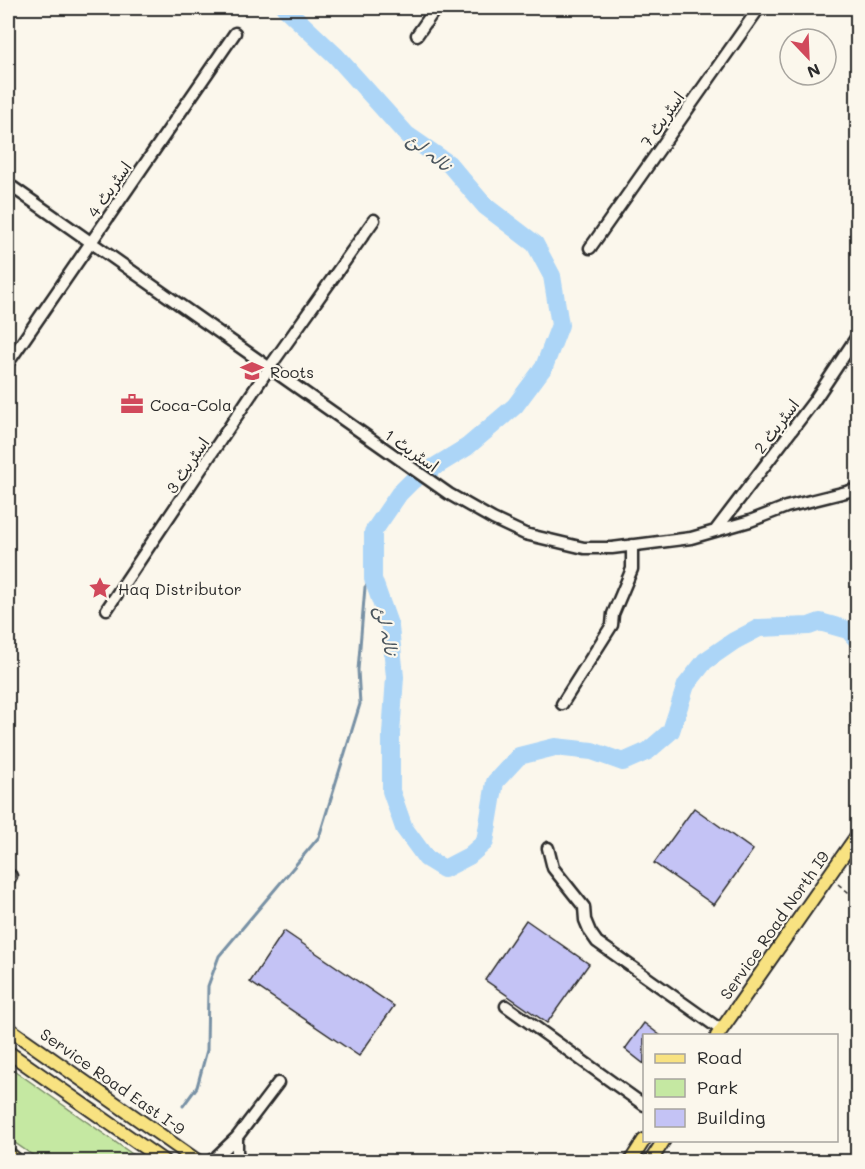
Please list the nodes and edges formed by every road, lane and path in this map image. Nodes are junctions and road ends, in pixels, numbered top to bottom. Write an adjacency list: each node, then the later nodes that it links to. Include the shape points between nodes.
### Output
1 (436, 8): 4 (street)
2 (759, 8): 8 (street, اسٹریٹ 7)
3 (235, 33): 7 (street, اسٹریٹ 4)
4 (417, 35)
5 (8, 184): 7 (street, اسٹریٹ 1)
6 (374, 220): 11 (street, اسٹریٹ 3)
7 (90, 242): 10 (street, اسٹریٹ 4); 11 (street, اسٹریٹ 1)
8 (590, 248)
9 (858, 335): 13 (street, اسٹریٹ 2, via 814,401)
10 (8, 363)
11 (269, 368): 14 (street, اسٹریٹ 1, via 449,494 493,519 535,536 584,548); 15 (street, اسٹریٹ 3)
12 (858, 489): 13 (street, اسٹریٹ 1, via 786,507)
13 (715, 532): 14 (street, اسٹریٹ 1)
14 (632, 545): 16 (street, via 632,569 612,625)
15 (107, 609)
16 (562, 704)
17 (858, 834): 19 (main road, Service Road North I9)
18 (548, 848): 23 (street, via 553,868 584,907 585,920 597,942)
19 (828, 876): 20 (path); 23 (main road, Service Road North I9)
20 (858, 900)
21 (506, 1006): 26 (street)
22 (8, 1028): 34 (main road, Service Road East I-9)
23 (719, 1033)
24 (8, 1052): 33 (main road)
25 (278, 1083): 27 (street)
26 (643, 1104)
27 (237, 1137): 31 (street); 36 (street)
28 (644, 1142): 37 (main road)
29 (663, 1142): 38 (main road)
30 (8, 1153): 32 (main road)
31 (213, 1159): 35 (street, via 225,1157)
32 (19, 1161)
33 (165, 1161)
34 (199, 1161)
35 (232, 1161)
36 (240, 1161)
37 (630, 1161)
38 (650, 1161)

